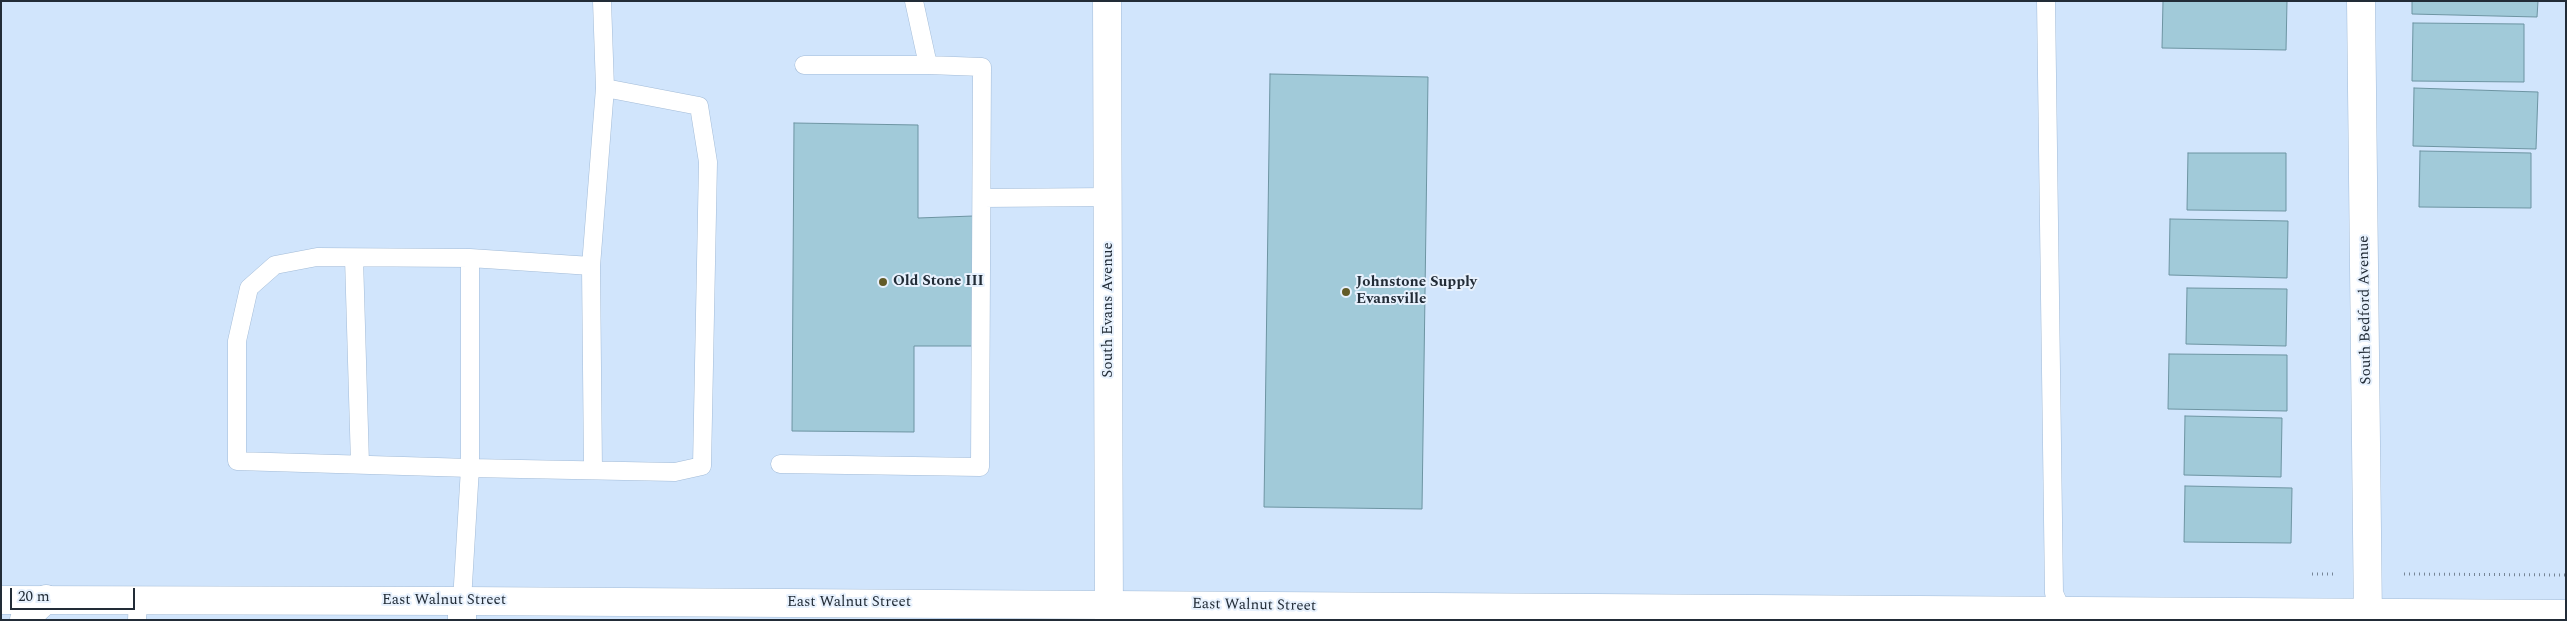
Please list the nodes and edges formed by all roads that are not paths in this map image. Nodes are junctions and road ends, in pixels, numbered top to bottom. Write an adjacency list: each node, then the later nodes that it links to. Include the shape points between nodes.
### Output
1 (602, 1): 8 (lane)
2 (914, 1): 7 (lane)
3 (1107, 1): 9 (main road, South Evans Avenue)
4 (2046, 1): 27 (lane, via 2054,593)
5 (2361, 1): 28 (main road, South Bedford Avenue)
6 (804, 65): 7 (lane)
7 (928, 65): 10 (lane, via 982,67)
8 (605, 88): 13 (lane); 17 (lane, via 699,106 708,162 702,466 675,472)
9 (1109, 197): 10 (lane); 23 (main road, South Evans Avenue)
10 (982, 198): 15 (lane, via 980,467)
11 (354, 258): 12 (lane); 14 (lane); 14 (lane, via 317,258 275,265 249,288 237,341 237,461)
12 (470, 258): 13 (lane); 16 (lane)
13 (592, 266): 17 (lane)
14 (360, 464): 16 (lane)
15 (780, 464)
16 (470, 468): 17 (lane); 21 (lane)
17 (593, 470)
18 (1, 600): 19 (main road, East Walnut Street)
19 (46, 600): 20 (main road, East Walnut Street); 29 (main road)
20 (138, 610): 21 (main road, East Walnut Street)
21 (462, 610): 22 (main road, East Walnut Street)
22 (812, 611): 23 (main road, East Walnut Street)
23 (1109, 612): 24 (main road, East Walnut Street)
24 (1442, 614): 26 (main road, East Walnut Street)
25 (2566, 614): 28 (main road, East Walnut Street)
26 (1756, 615): 27 (main road, East Walnut Street)
27 (2062, 615): 28 (main road, East Walnut Street)
28 (2368, 616)
29 (24, 620)

